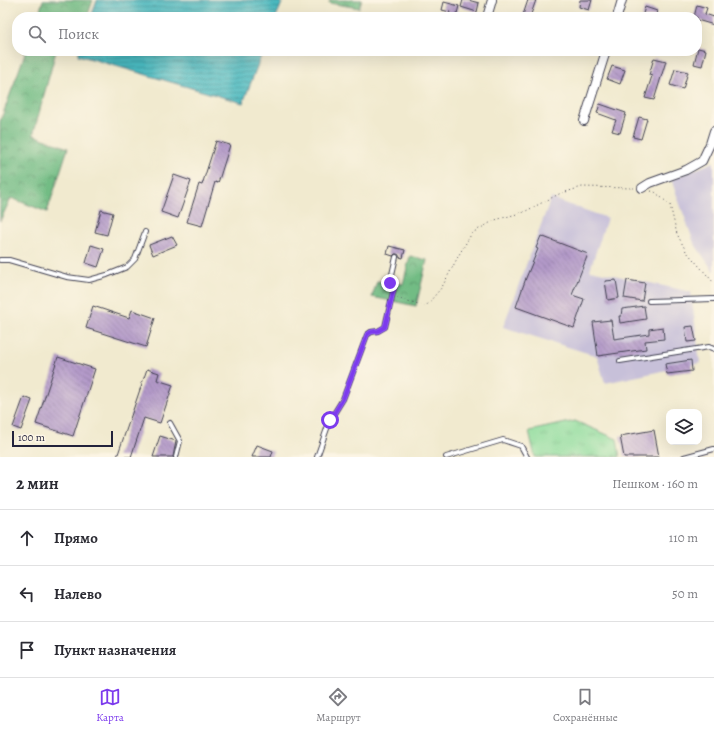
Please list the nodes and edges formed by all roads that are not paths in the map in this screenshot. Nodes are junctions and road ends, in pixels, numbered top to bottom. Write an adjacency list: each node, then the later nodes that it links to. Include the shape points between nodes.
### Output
1 (492, 0): 3 (street)
2 (622, 0): 4 (street)
3 (488, 12)
4 (618, 12)
5 (604, 56): 6 (street)
6 (584, 121)
7 (714, 131): 8 (street, via 702,161)
8 (642, 188)
9 (145, 232): 11 (lane, via 135,259 127,267 89,280)
10 (396, 257): 19 (lane, via 390,283 394,288 385,327 367,335 343,399 330,420)
11 (0, 260)
12 (714, 299): 13 (lane)
13 (649, 301)
14 (714, 349): 15 (lane, via 708,347)
15 (620, 361)
16 (170, 423): 18 (lane, via 180,441)
17 (714, 448): 22 (lane)
18 (176, 457)
19 (318, 457)
20 (446, 457): 21 (lane, via 503,440 521,446)
21 (527, 457)
22 (684, 457)

